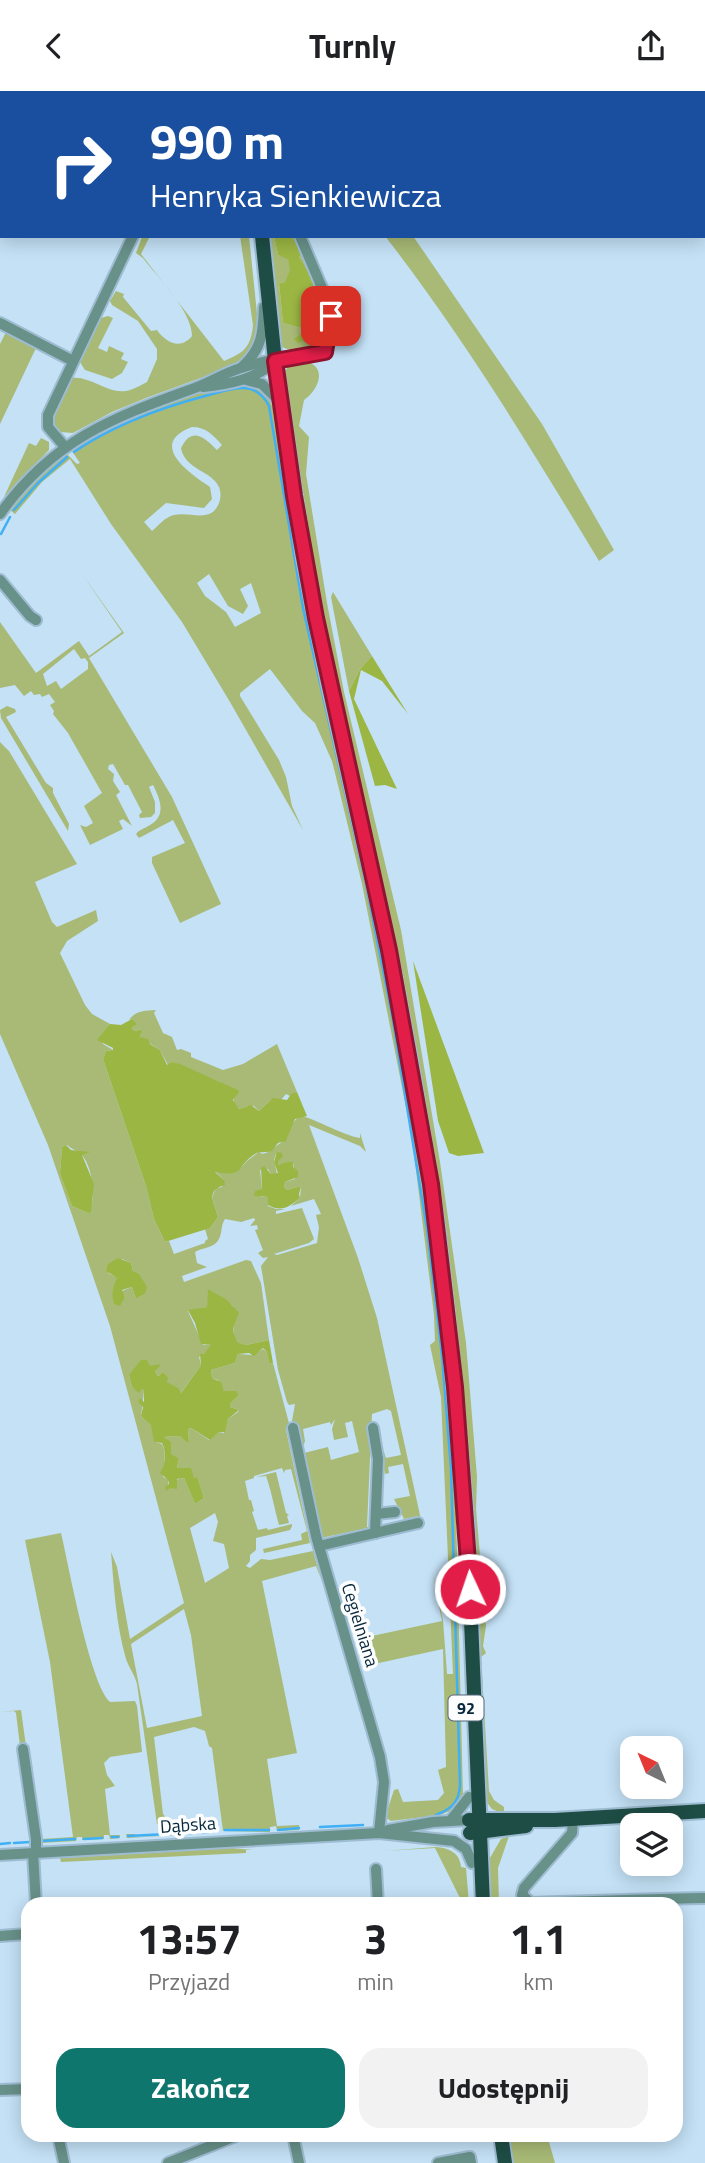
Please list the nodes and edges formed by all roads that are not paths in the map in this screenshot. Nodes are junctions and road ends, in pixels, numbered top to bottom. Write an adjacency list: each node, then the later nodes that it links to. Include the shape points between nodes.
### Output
1 (132, 238): 6 (street)
2 (262, 238): 4 (main road, 92)
3 (301, 238): 7 (street, via 328,302 329,334 325,352)
4 (265, 279): 7 (main road, 92); 8 (street, via 261,342)
5 (0, 323): 6 (street)
6 (73, 361): 10 (street, via 47,420 50,431)
7 (275, 361): 8 (street); 9 (main road, 92)
8 (242, 374): 9 (street, via 262,384); 10 (street, via 134,409)
9 (280, 402): 22 (main road, 92, via 316,618 420,1114 446,1306 469,1564)
10 (65, 447): 11 (street, via 23,485)
11 (0, 515)
12 (0, 580): 13 (street)
13 (36, 620)
14 (293, 1428): 20 (street, Cegielniana)
15 (373, 1429): 17 (street, via 378,1459)
16 (395, 1512): 17 (street)
17 (376, 1514): 19 (street)
18 (418, 1524): 19 (street)
19 (375, 1533): 20 (street)
20 (319, 1546): 29 (street, Cegielniana, via 381,1762 384,1787)
21 (23, 1749): 31 (street)
22 (473, 1796): 24 (main road); 26 (street); 28 (main road, 92)
23 (705, 1811): 25 (main road, Dąbska)
24 (506, 1819): 27 (main road, Dąbska); 28 (main road, Dąbska)
25 (573, 1819): 27 (main road, Dąbska); 39 (street, via 572,1833 524,1888)
26 (450, 1821): 28 (street, Dąbska); 29 (street, Dąbska)
27 (555, 1821): 28 (main road, Dąbska)
28 (474, 1826): 30 (street, Dąbska); 33 (main road, 92); 38 (main road, 92)
29 (379, 1833): 30 (street, Dąbska); 31 (street, Dąbska)
30 (410, 1835): 33 (street, Dąbska, via 454,1840 466,1849)
31 (34, 1853): 32 (street, Dąbska); 35 (street)
32 (0, 1855)
33 (472, 1863): 37 (main road, 92)
34 (376, 1869): 36 (street)
35 (36, 1897)
36 (378, 1897)
37 (474, 1897)
38 (482, 1897)
39 (523, 1897)
40 (705, 1898): 41 (street)
41 (683, 1899)
42 (21, 1934): 43 (street)
43 (0, 1936)
44 (21, 2089): 45 (street)
45 (0, 2090)
46 (60, 2142): 51 (street)
47 (220, 2142): 52 (street)
48 (294, 2142): 53 (street)
49 (502, 2142): 55 (main road)
50 (470, 2160): 54 (street)
51 (64, 2163)
52 (168, 2163)
53 (299, 2163)
54 (438, 2163)
55 (505, 2163)

